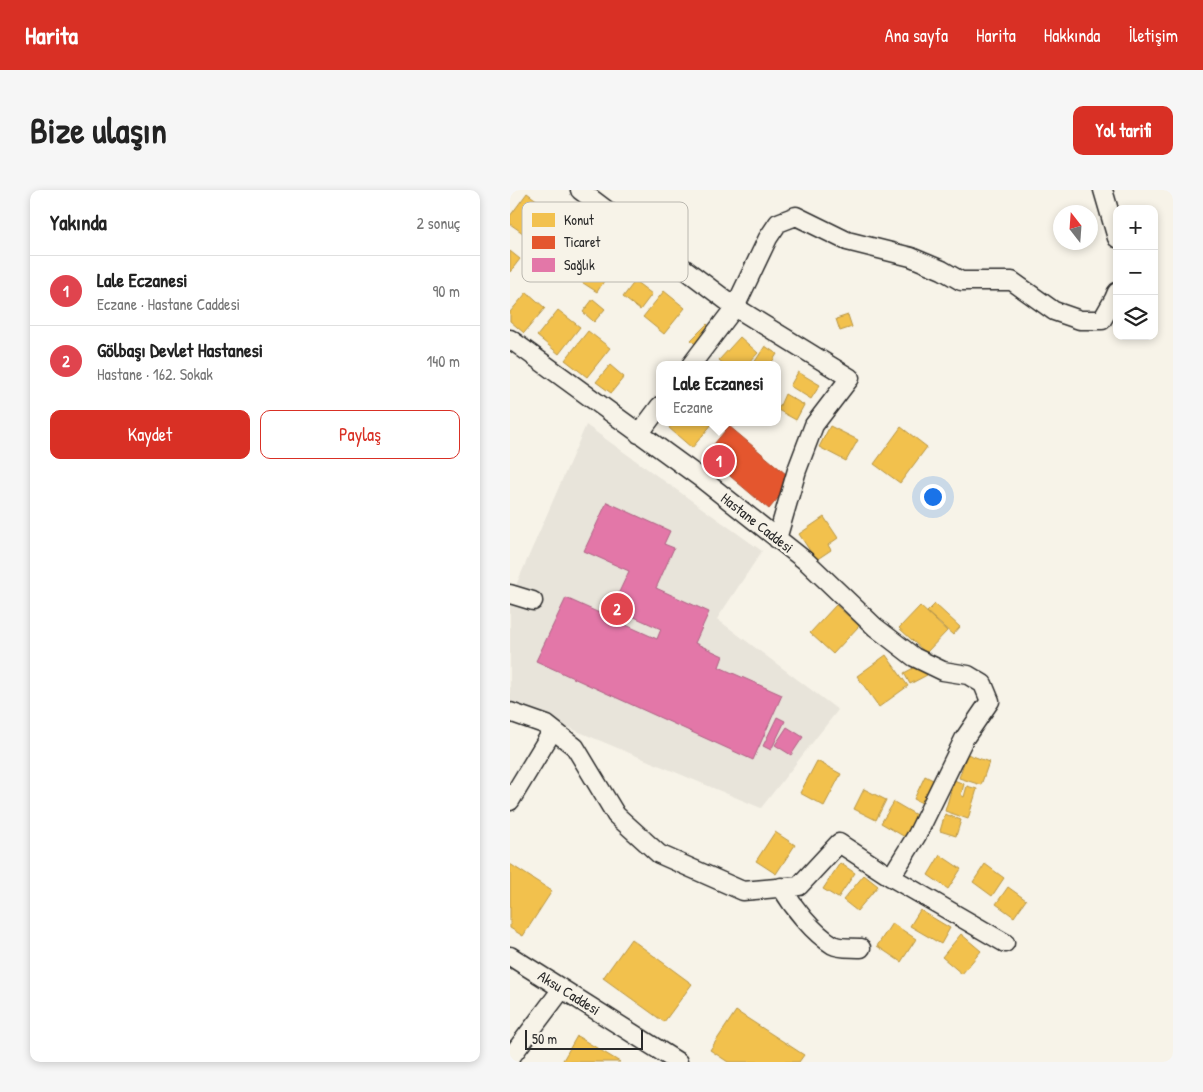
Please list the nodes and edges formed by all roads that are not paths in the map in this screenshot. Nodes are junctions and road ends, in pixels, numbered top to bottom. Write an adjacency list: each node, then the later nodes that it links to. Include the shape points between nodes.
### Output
1 (580, 190): 3 (street)
2 (1103, 190): 4 (street)
3 (596, 202)
4 (1113, 224)
5 (688, 272): 7 (street)
6 (1116, 295): 7 (street, via 1102,320 1080,320 1054,311 1012,281 961,281 912,257 847,241 796,216 778,223)
7 (735, 307): 9 (street); 12 (street, via 850,378 814,425)
8 (510, 339): 11 (street, Hastane Caddesi)
9 (694, 361)
10 (656, 411): 11 (street)
11 (639, 434): 12 (street, Hastane Caddesi)
12 (777, 539): 18 (street, Hastane Caddesi, via 807,562 875,627 914,657 944,671 968,675 983,684 990,701 964,739 917,835)
13 (510, 594): 14 (street)
14 (533, 601)
15 (510, 712): 16 (street)
16 (553, 730): 17 (street); 19 (street, via 575,748 616,815 659,854 743,890)
17 (510, 801)
18 (892, 877): 19 (street, via 839,843 800,886); 20 (street)
19 (781, 887): 21 (street, via 813,929 835,946)
20 (1005, 943)
21 (860, 948)
22 (510, 956): 23 (street, Aksu Caddesi)
23 (562, 989): 24 (street); 25 (street, Aksu Caddesi)
24 (510, 1058)
25 (678, 1062)

